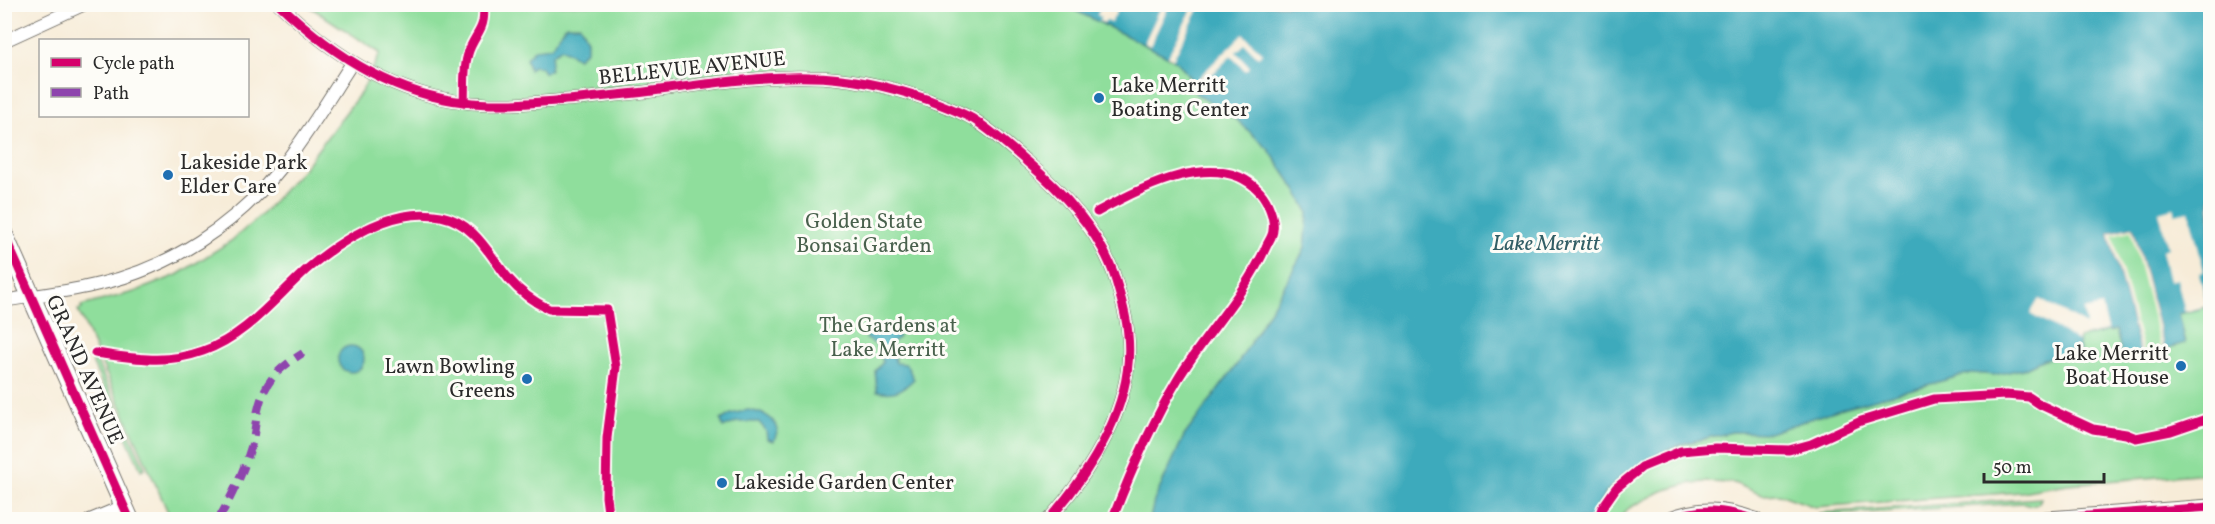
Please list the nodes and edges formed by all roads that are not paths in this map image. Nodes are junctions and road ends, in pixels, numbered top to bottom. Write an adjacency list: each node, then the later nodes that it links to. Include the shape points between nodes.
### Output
1 (85, 4): 3 (street)
2 (279, 4): 4 (street, BELLEVUE AVENUE)
3 (4, 40)
4 (352, 63): 6 (street, via 281,167 239,212 217,229 160,264 100,284); 11 (street, BELLEVUE AVENUE, via 383,80 435,98 493,105 810,76 880,86 932,101 973,119 1032,166 1084,219 1114,275 1128,335 1128,370 1105,440 1073,491)
5 (4, 235): 6 (main road, GRAND AVENUE)
6 (32, 296): 7 (street); 9 (main road, GRAND AVENUE)
7 (4, 301)
8 (2211, 507): 14 (street)
9 (127, 513): 10 (street)
10 (90, 519)
11 (1048, 519)
12 (1668, 519): 13 (street, via 1683,513 1723,510)
13 (1755, 519)
14 (2035, 519)

